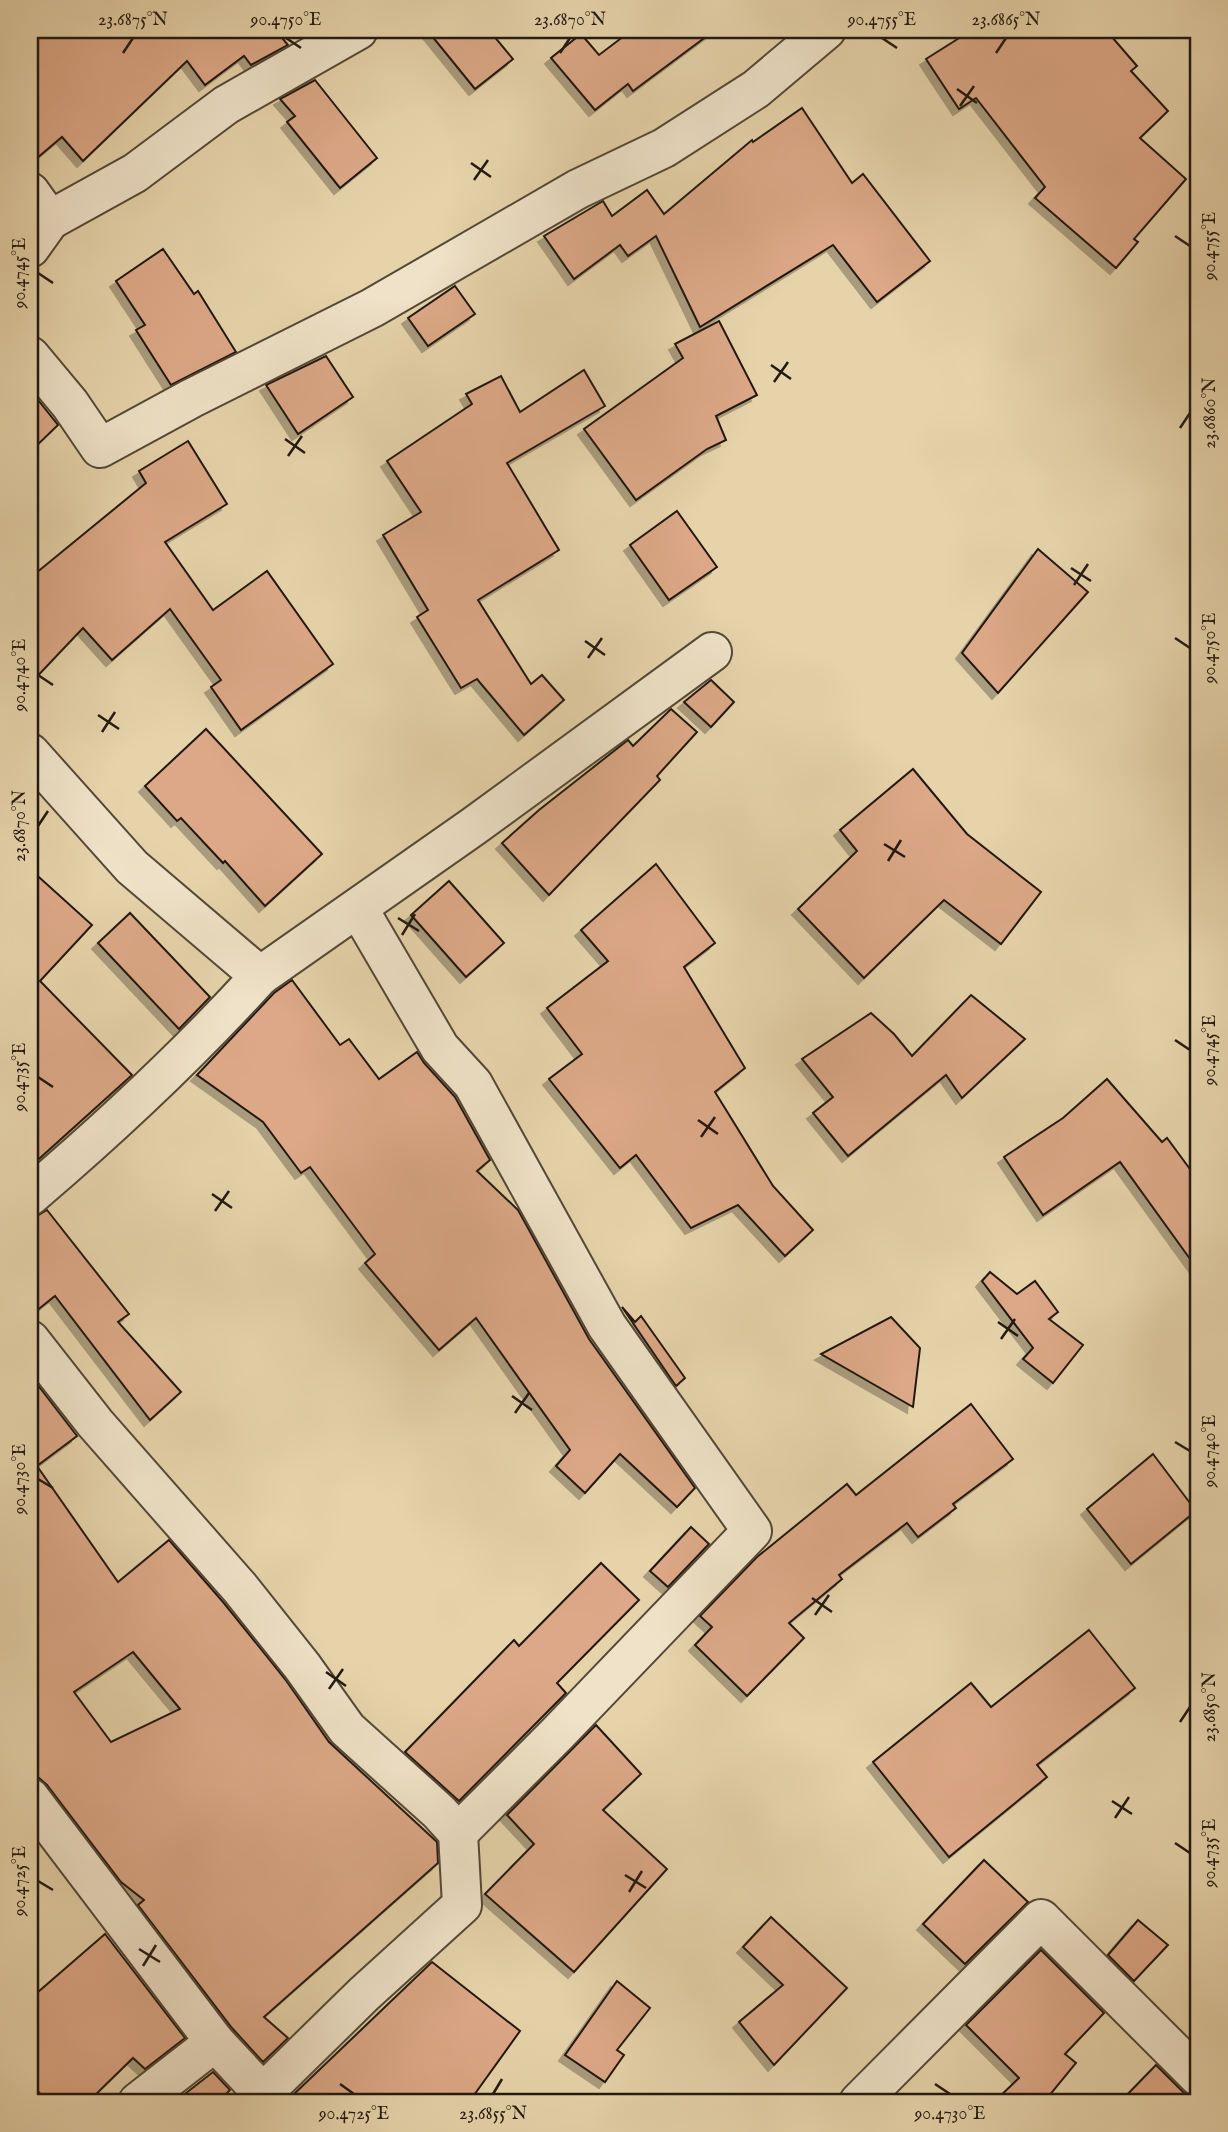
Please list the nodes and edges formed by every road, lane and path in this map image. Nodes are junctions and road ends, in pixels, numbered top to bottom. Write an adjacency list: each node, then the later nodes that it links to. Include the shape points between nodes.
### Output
1 (358, 30): 3 (street, via 226,106 135,173)
2 (826, 30): 4 (street, via 756,89 664,148 578,189 372,308 100,448)
3 (36, 220)
4 (30, 356)
5 (712, 652): 7 (street)
6 (30, 753): 8 (street, via 132,867)
7 (358, 908): 8 (street); 12 (street, via 440,1048 473,1084 607,1326 752,1531)
8 (260, 976): 9 (street, via 205,1037)
9 (30, 1196)
10 (30, 1340): 12 (street, via 95,1423 240,1588 347,1730)
11 (30, 1798): 13 (street)
12 (458, 1833): 15 (street, via 462,1905 364,1994)
13 (215, 2042): 15 (street); 16 (street)
14 (1198, 2076): 17 (street, via 1041,1919)
15 (266, 2098)
16 (138, 2102)
17 (859, 2102)

